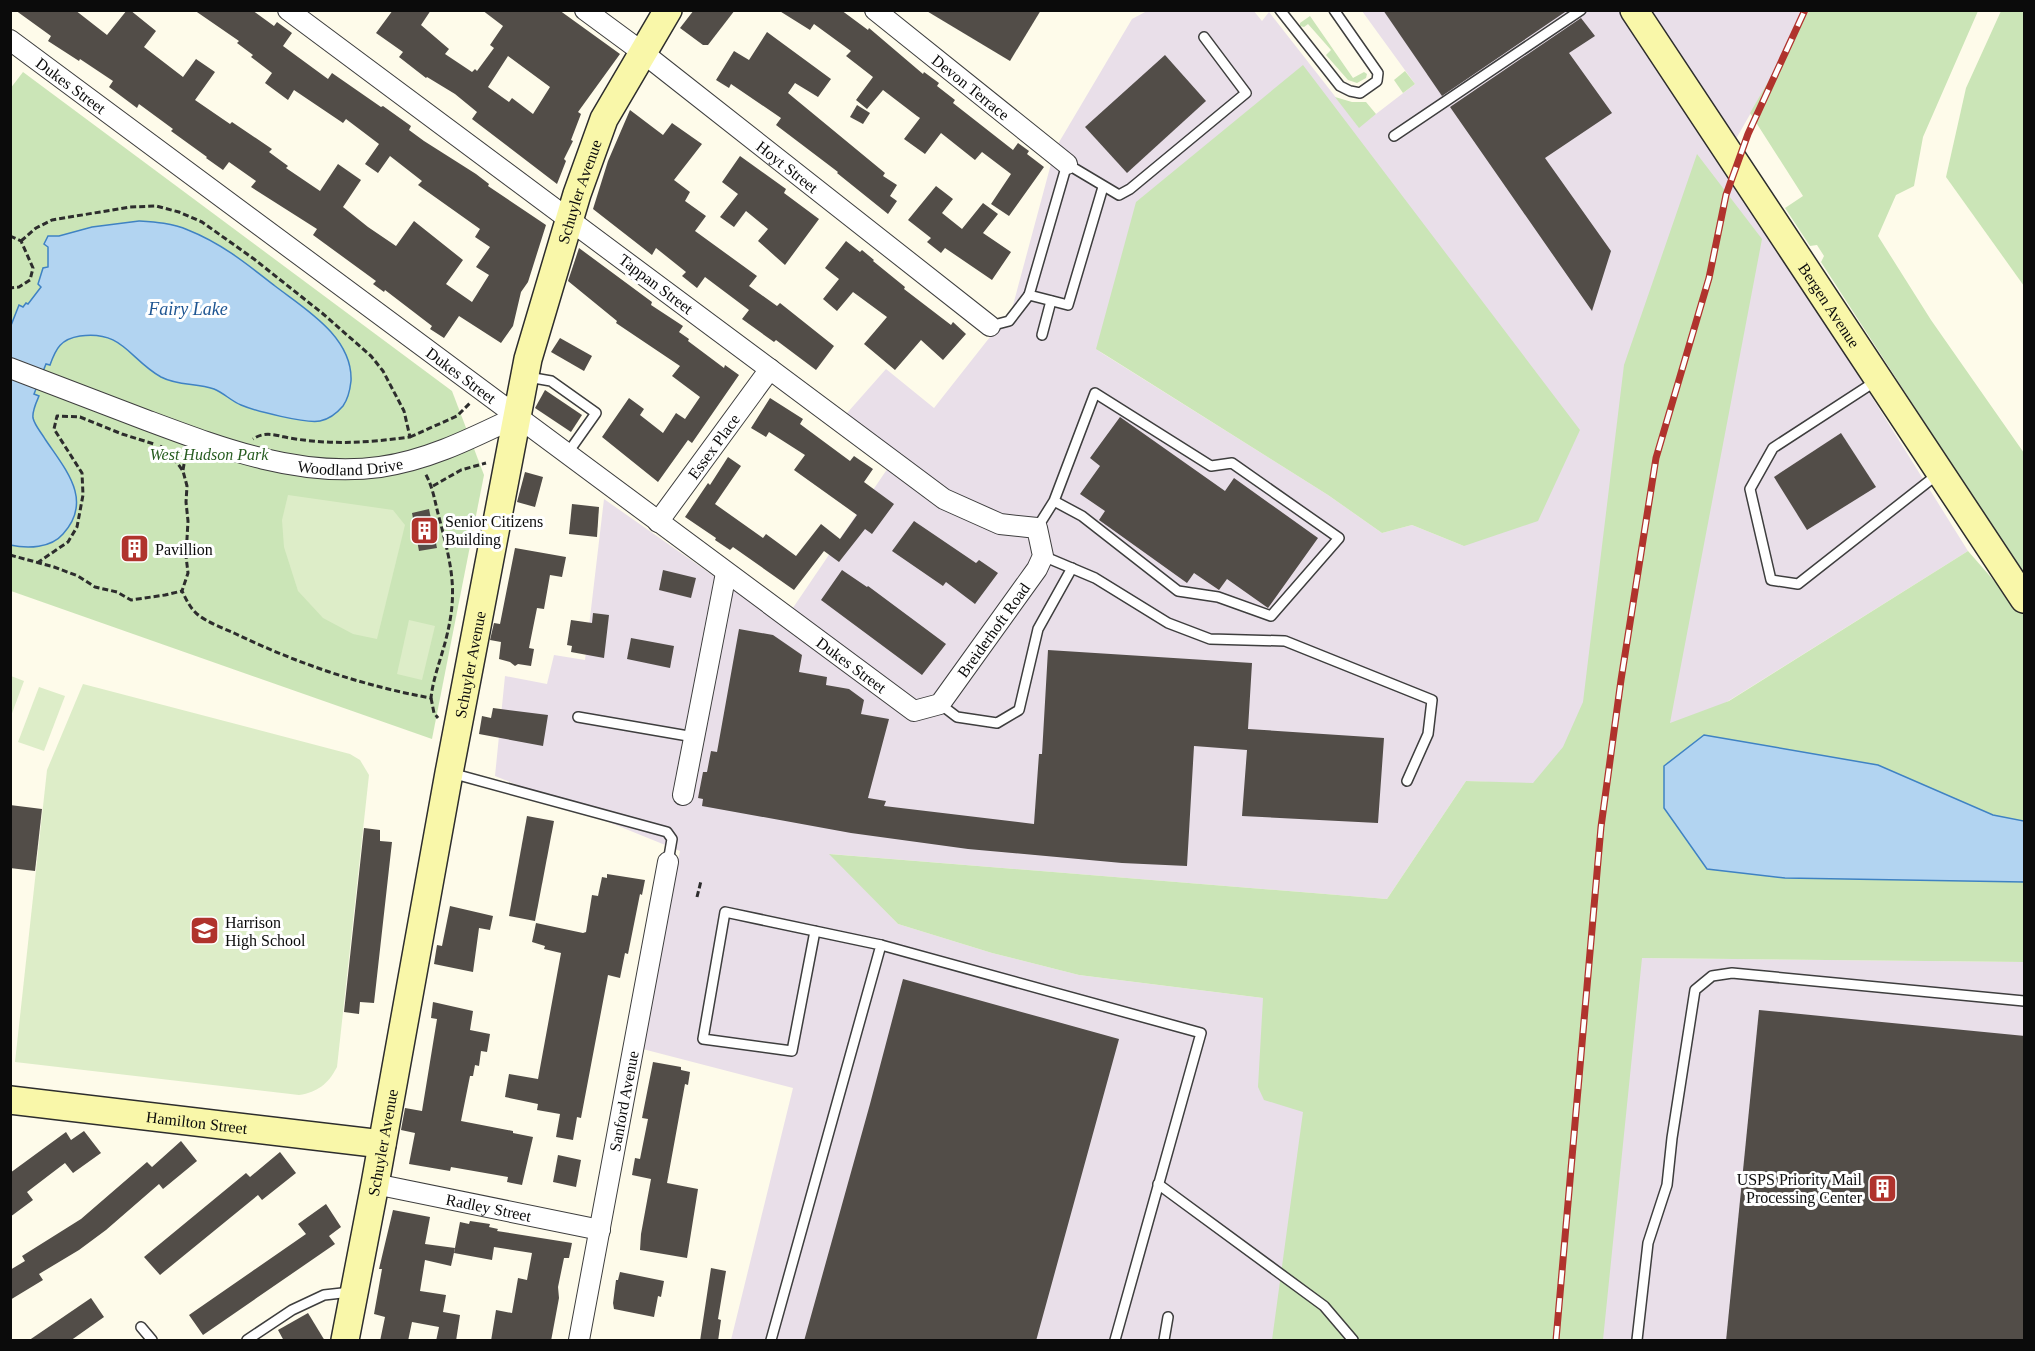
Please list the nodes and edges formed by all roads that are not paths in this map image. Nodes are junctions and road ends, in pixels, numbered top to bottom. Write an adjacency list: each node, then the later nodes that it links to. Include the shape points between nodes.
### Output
1 (288, 10): 15 (street, Tappan Street)
2 (585, 10): 11 (street, Hoyt Street)
3 (668, 10): 11 (main road, Schuyler Avenue)
4 (1280, 10): 5 (lane, via 1340,86 1360,93 1377,81 1378,74)
5 (1334, 10)
6 (1581, 10): 12 (lane)
7 (1634, 10): 23 (main road, Bergen Avenue)
8 (880, 12): 13 (street, Devon Terrace)
9 (1204, 37): 14 (lane, via 1246,93 1130,189 1119,195)
10 (10, 40): 24 (street, Dukes Street)
11 (642, 52): 15 (main road, Schuyler Avenue, via 604,119); 18 (street, Hoyt Street)
12 (1394, 136)
13 (1067, 164): 14 (lane); 16 (lane)
14 (1103, 187): 17 (lane, via 1068,305)
15 (569, 220): 21 (street, Tappan Street); 22 (main road, Schuyler Avenue)
16 (1029, 295): 17 (lane); 18 (lane, via 1009,321)
17 (1051, 301): 19 (lane)
18 (990, 326)
19 (1042, 335)
20 (10, 368): 24 (street, Woodland Drive, via 231,450 327,469 362,469 414,459)
21 (770, 369): 28 (street, Essex Place); 29 (street, Tappan Street, via 944,499 1000,524)
22 (524, 376): 24 (main road, Schuyler Avenue); 25 (lane, via 551,381 596,413)
23 (1878, 379): 26 (main road, Bergen Avenue); 26 (lane, via 1773,448 1750,489 1771,580 1798,584)
24 (516, 417): 25 (street, Dukes Street); 37 (main road, Schuyler Avenue)
25 (567, 454): 28 (street, Dukes Street)
26 (1940, 473): 33 (main road, Bergen Avenue)
27 (1054, 501): 27 (lane, via 1095,393 1211,466 1232,463 1339,538 1271,616 1218,597 1178,591 1082,516); 29 (lane)
28 (658, 522): 32 (street, Dukes Street)
29 (1037, 528): 30 (street)
30 (1043, 556): 31 (lane); 34 (street, Breiderhoft Road)
31 (1071, 568): 34 (lane, via 1038,629 1019,710 997,723 957,717); 38 (lane, via 1095,578 1168,623 1210,639 1285,641 1432,700 1428,734)
32 (726, 573): 34 (street, Dukes Street, via 914,711); 36 (street)
33 (2025, 598)
34 (940, 704)
35 (578, 717): 36 (lane)
36 (694, 737): 39 (street)
37 (449, 773): 40 (lane, via 667,832 672,839); 45 (main road, Schuyler Avenue)
38 (1407, 781)
39 (683, 795)
40 (668, 862): 48 (street, Sanford Avenue)
41 (816, 931): 41 (lane, via 725,912 703,1039 792,1051); 42 (lane)
42 (882, 945): 47 (lane, via 1201,1033); 56 (lane)
43 (2025, 1001): 60 (lane, via 1732,974 1712,976 1695,990 1667,1185 1648,1243)
44 (10, 1100): 45 (main road, Hamilton Street)
45 (382, 1144): 46 (main road, Schuyler Avenue)
46 (375, 1184): 48 (street, Radley Street); 49 (main road, Schuyler Avenue)
47 (1158, 1184): 57 (lane); 59 (lane, via 1324,1306)
48 (600, 1230): 55 (street, Sanford Avenue)
49 (353, 1292): 53 (lane, via 324,1295 292,1310); 54 (main road, Schuyler Avenue)
50 (1168, 1317): 58 (lane)
51 (141, 1327): 52 (lane)
52 (152, 1341)
53 (247, 1341)
54 (345, 1341)
55 (579, 1341)
56 (771, 1341)
57 (1114, 1341)
58 (1164, 1341)
59 (1353, 1341)
60 (1637, 1341)

